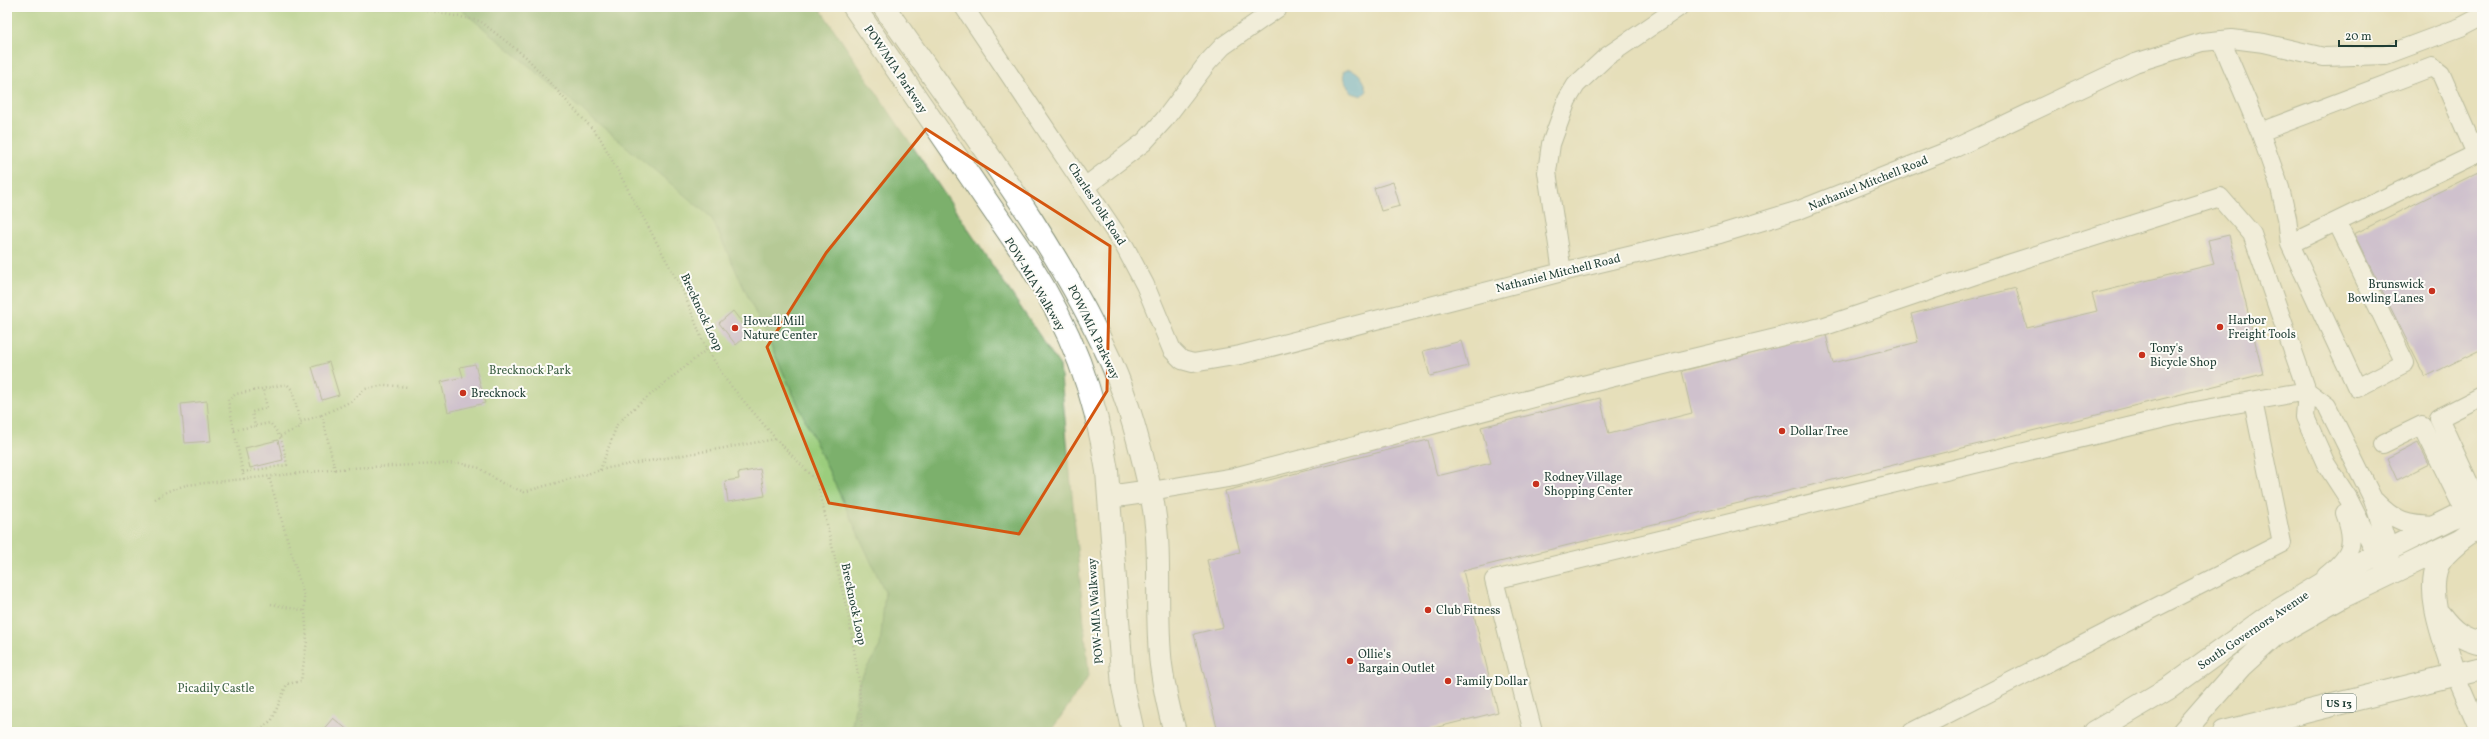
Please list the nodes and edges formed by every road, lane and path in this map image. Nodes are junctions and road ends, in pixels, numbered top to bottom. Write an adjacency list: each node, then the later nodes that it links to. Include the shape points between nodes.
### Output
1 (411, 7): 14 (path, Brecknock Loop, via 480,21 526,58 599,136 683,291)
2 (854, 7): 35 (main road, POW/MIA Parkway, via 1028,261 1067,328 1096,408)
3 (884, 7): 34 (main road, POW/MIA Parkway, via 1025,211 1085,309 1112,364 1132,418)
4 (964, 7): 10 (street, Charles Polk Road)
5 (1279, 7): 10 (street, via 1223,46 1144,142)
6 (1679, 7): 13 (street, via 1606,57 1576,85 1568,100 1551,144 1547,172)
7 (2482, 16): 8 (street, Nathaniel Mitchell Road, via 2461,27 2386,55 2324,57 2264,42)
8 (2221, 40): 9 (street); 13 (street, Nathaniel Mitchell Road, via 2202,42 2135,63 1955,148 1799,210 1720,234)
9 (2260, 132): 11 (street, via 2432,67 2441,74 2476,154); 12 (street, via 2280,188)
10 (1086, 186): 15 (street, Charles Polk Road, via 1135,266 1172,350 1182,360 1193,363)
11 (2337, 222): 12 (street); 12 (street, via 2406,363 2357,388)
12 (2290, 244)
13 (1562, 272): 15 (street, Nathaniel Mitchell Road)
14 (708, 349): 26 (path, Brecknock Loop, via 726,380); 30 (path, via 628,413 617,425)
15 (1240, 355)
16 (409, 386): 21 (path, via 385,385 365,389 352,401)
17 (263, 389): 22 (path, via 287,384 292,390); 23 (path, via 267,408 252,412); 24 (path, via 236,394 228,400)
18 (2307, 391): 20 (street); 28 (street, via 2305,417); 34 (street, via 2252,234 2220,197 2005,265 1825,326 1610,378 1234,477); 37 (street, via 2327,406)
19 (2482, 396): 38 (street, via 2439,418)
20 (2253, 401): 55 (street, via 2190,412 1494,580); 56 (street, via 2282,543)
21 (322, 415): 22 (path); 29 (path)
22 (300, 422): 25 (path, via 301,427)
23 (256, 426): 24 (path); 25 (path, via 270,423)
24 (234, 430): 31 (path)
25 (280, 436): 31 (path, via 287,465)
26 (776, 439): 30 (path); 52 (path, Brecknock Loop, via 817,481 849,619 859,681)
27 (2383, 444): 38 (street, via 2422,425)
28 (2326, 464): 41 (street); 43 (street, via 2351,531 2350,551 2336,567)
29 (335, 470): 30 (path, via 460,463 479,468 524,492); 32 (path)
30 (600, 471)
31 (243, 472): 33 (path)
32 (269, 476): 33 (path); 45 (path, via 304,596)
33 (244, 479): 36 (path, via 186,485)
34 (1151, 491): 35 (main road); 54 (main road, POW/MIA Parkway, via 1158,558 1161,665)
35 (1109, 497): 53 (main road, POW/MIA Parkway, via 1123,687)
36 (155, 499)
37 (2373, 499): 39 (street, via 2394,519 2410,525); 41 (street)
38 (2477, 513): 39 (main road, South Governors Avenue); 40 (main road, South Governors Avenue)
39 (2436, 526): 41 (main road, South Governors Avenue)
40 (2461, 540): 42 (main road, South Governors Avenue); 46 (main road, via 2438,564 2434,579)
41 (2383, 553): 42 (street); 43 (main road, South Governors Avenue, via 2332,578)
42 (2391, 574): 58 (main road, South Governors Avenue, via 2342,597 2275,635 2240,667)
43 (2298, 599): 57 (main road, South Governors Avenue, via 2266,618 2169,688)
44 (271, 604): 45 (path)
45 (305, 611): 51 (path, via 307,641 301,681 287,684 272,720)
46 (2436, 612): 47 (main road, via 2451,630 2461,637); 49 (main road)
47 (2482, 643)
48 (2482, 668): 49 (main road, US 13)
49 (2455, 674): 59 (main road, US 13); 60 (street)
50 (2482, 725): 60 (main road)
51 (256, 732)
52 (862, 732)
53 (1133, 732)
54 (1175, 732)
55 (1533, 732)
56 (1912, 732)
57 (2095, 732)
58 (2183, 732)
59 (2224, 732)
60 (2481, 732)

